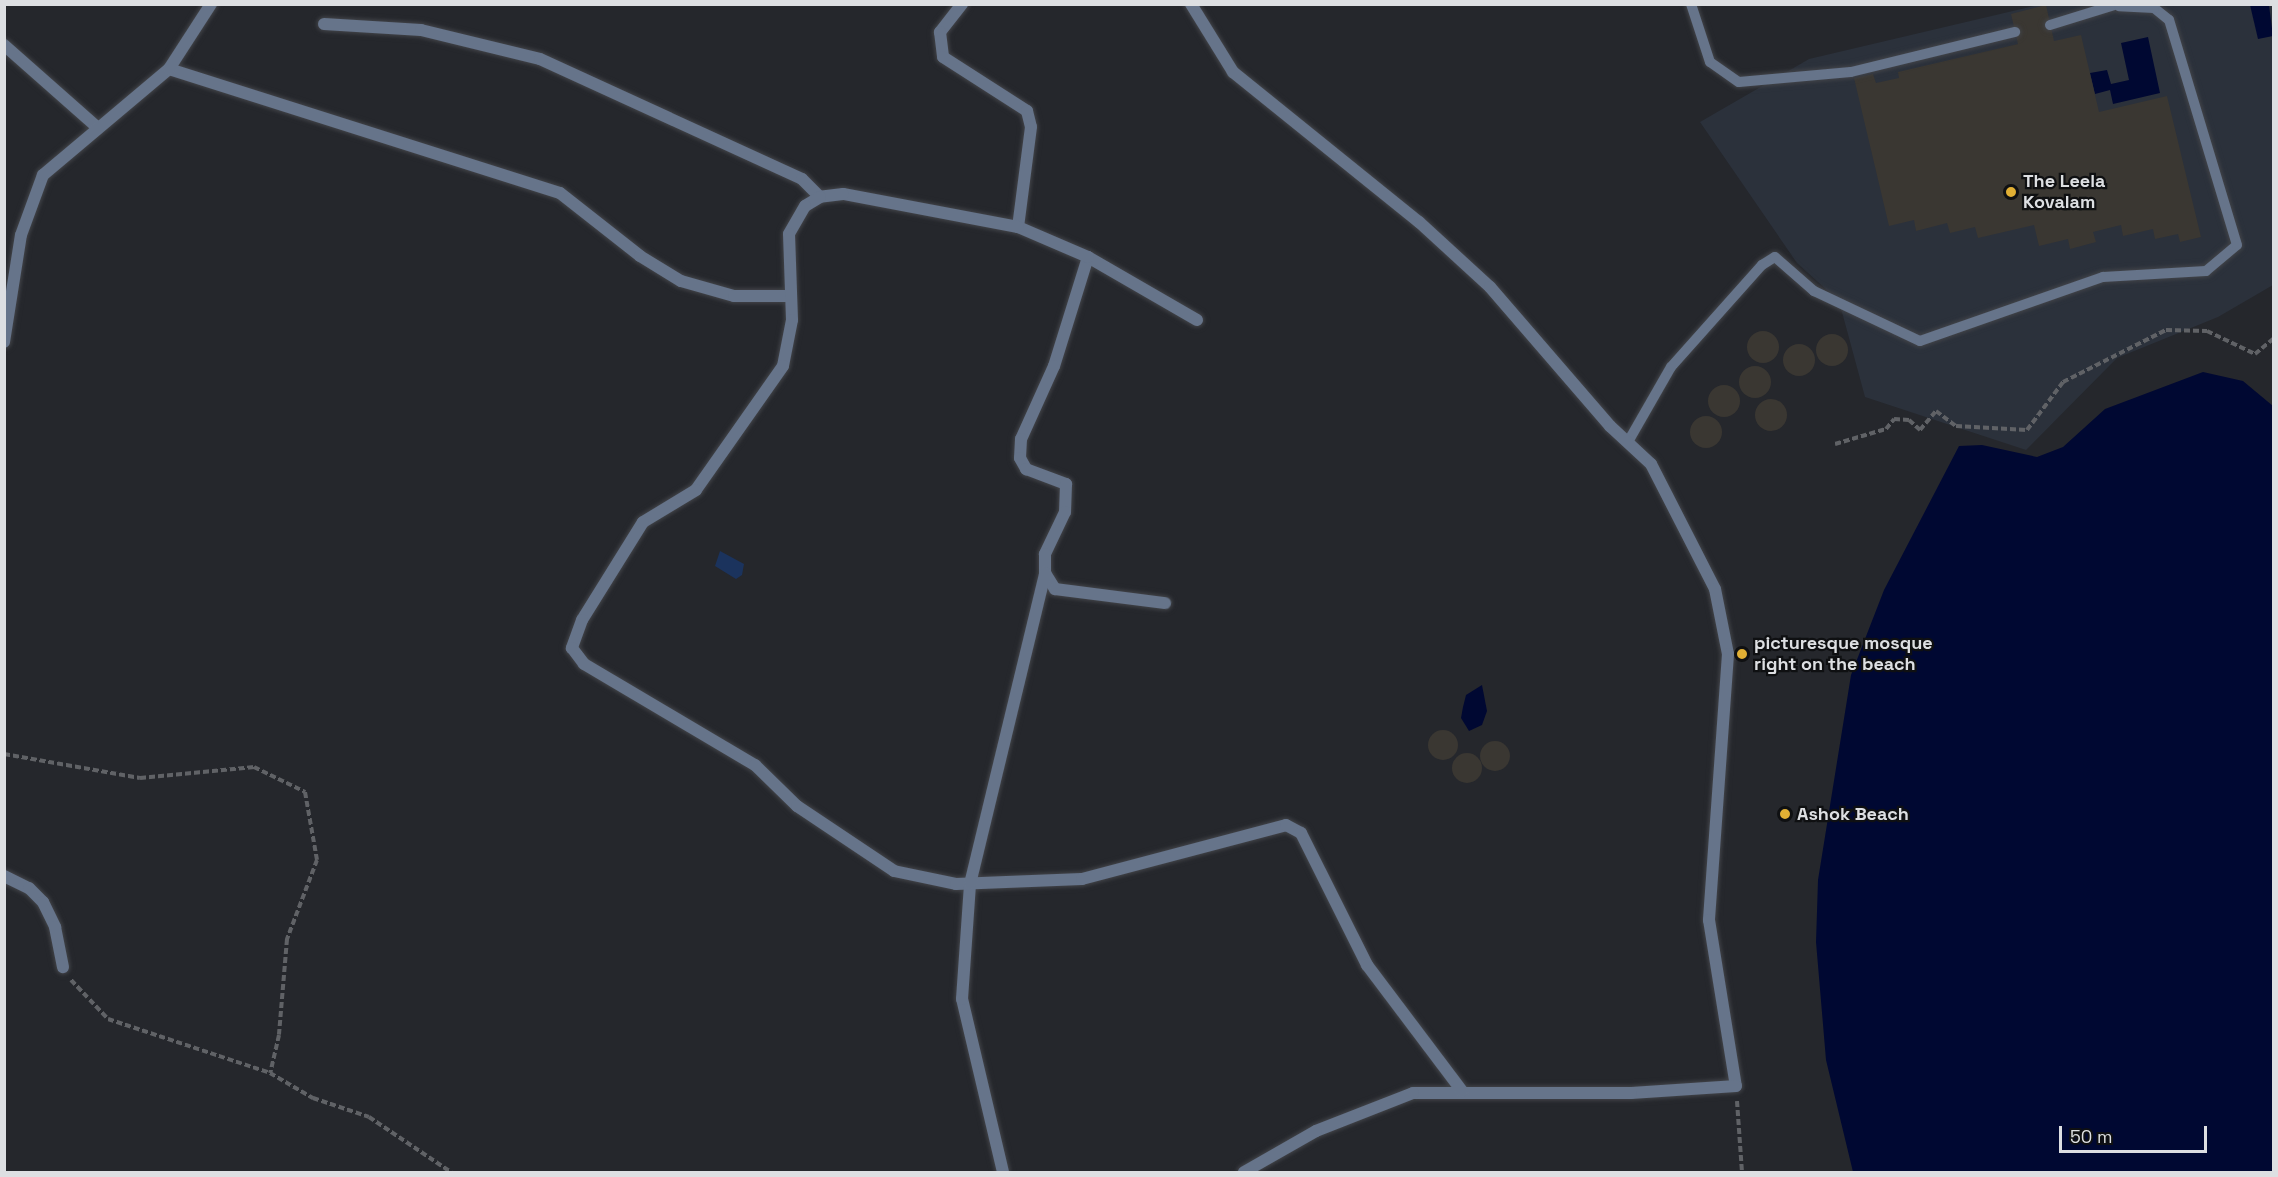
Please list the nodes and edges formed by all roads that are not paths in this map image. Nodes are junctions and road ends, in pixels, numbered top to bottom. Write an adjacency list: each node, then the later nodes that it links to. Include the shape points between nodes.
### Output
1 (211, 4): 10 (street)
2 (962, 4): 15 (street, via 940,32 943,57 1027,111 1031,127)
3 (1191, 4): 20 (street, via 1233,72 1419,222 1490,287)
4 (1690, 4): 8 (lane, via 1710,62 1739,82 1851,72)
5 (2118, 5): 7 (lane); 20 (lane, via 2154,8 2169,20 2237,245 2206,271 2103,277 1920,341 1814,291 1775,257 1762,265 1671,368)
6 (324, 24): 12 (street, via 421,30 540,59)
7 (2050, 26)
8 (2015, 33)
9 (4, 45): 11 (street)
10 (169, 69): 11 (street); 17 (street, via 560,193 640,256 681,281 734,296)
11 (98, 128): 19 (street, via 43,175 21,235)
12 (802, 179): 13 (street); 14 (street)
13 (820, 197): 14 (street); 15 (street, via 866,197)
14 (805, 206): 17 (street, via 789,234)
15 (1018, 227): 16 (street)
16 (1088, 256): 18 (street); 21 (street, via 1054,366 1019,450 1026,469 1057,477 1068,493 1065,512 1045,554)
17 (790, 296): 24 (street, via 790,343 783,366 696,490 643,522 582,620 572,648 584,664 755,765 797,806 894,871)
18 (1197, 320)
19 (4, 342)
20 (1628, 442): 26 (street, via 1651,464 1715,589 1728,654 1709,920 1736,1086 1631,1093)
21 (1045, 573): 22 (street, via 1055,590); 24 (street)
22 (1165, 603)
23 (4, 876): 25 (street, via 29,888 43,902 55,927)
24 (970, 884): 26 (street, via 1082,879 1286,825 1301,833 1367,965); 27 (street, via 962,999)
25 (63, 967)
26 (1462, 1091): 28 (street, via 1413,1093 1372,1107 1316,1131)
27 (1002, 1173)
28 (1244, 1173)

